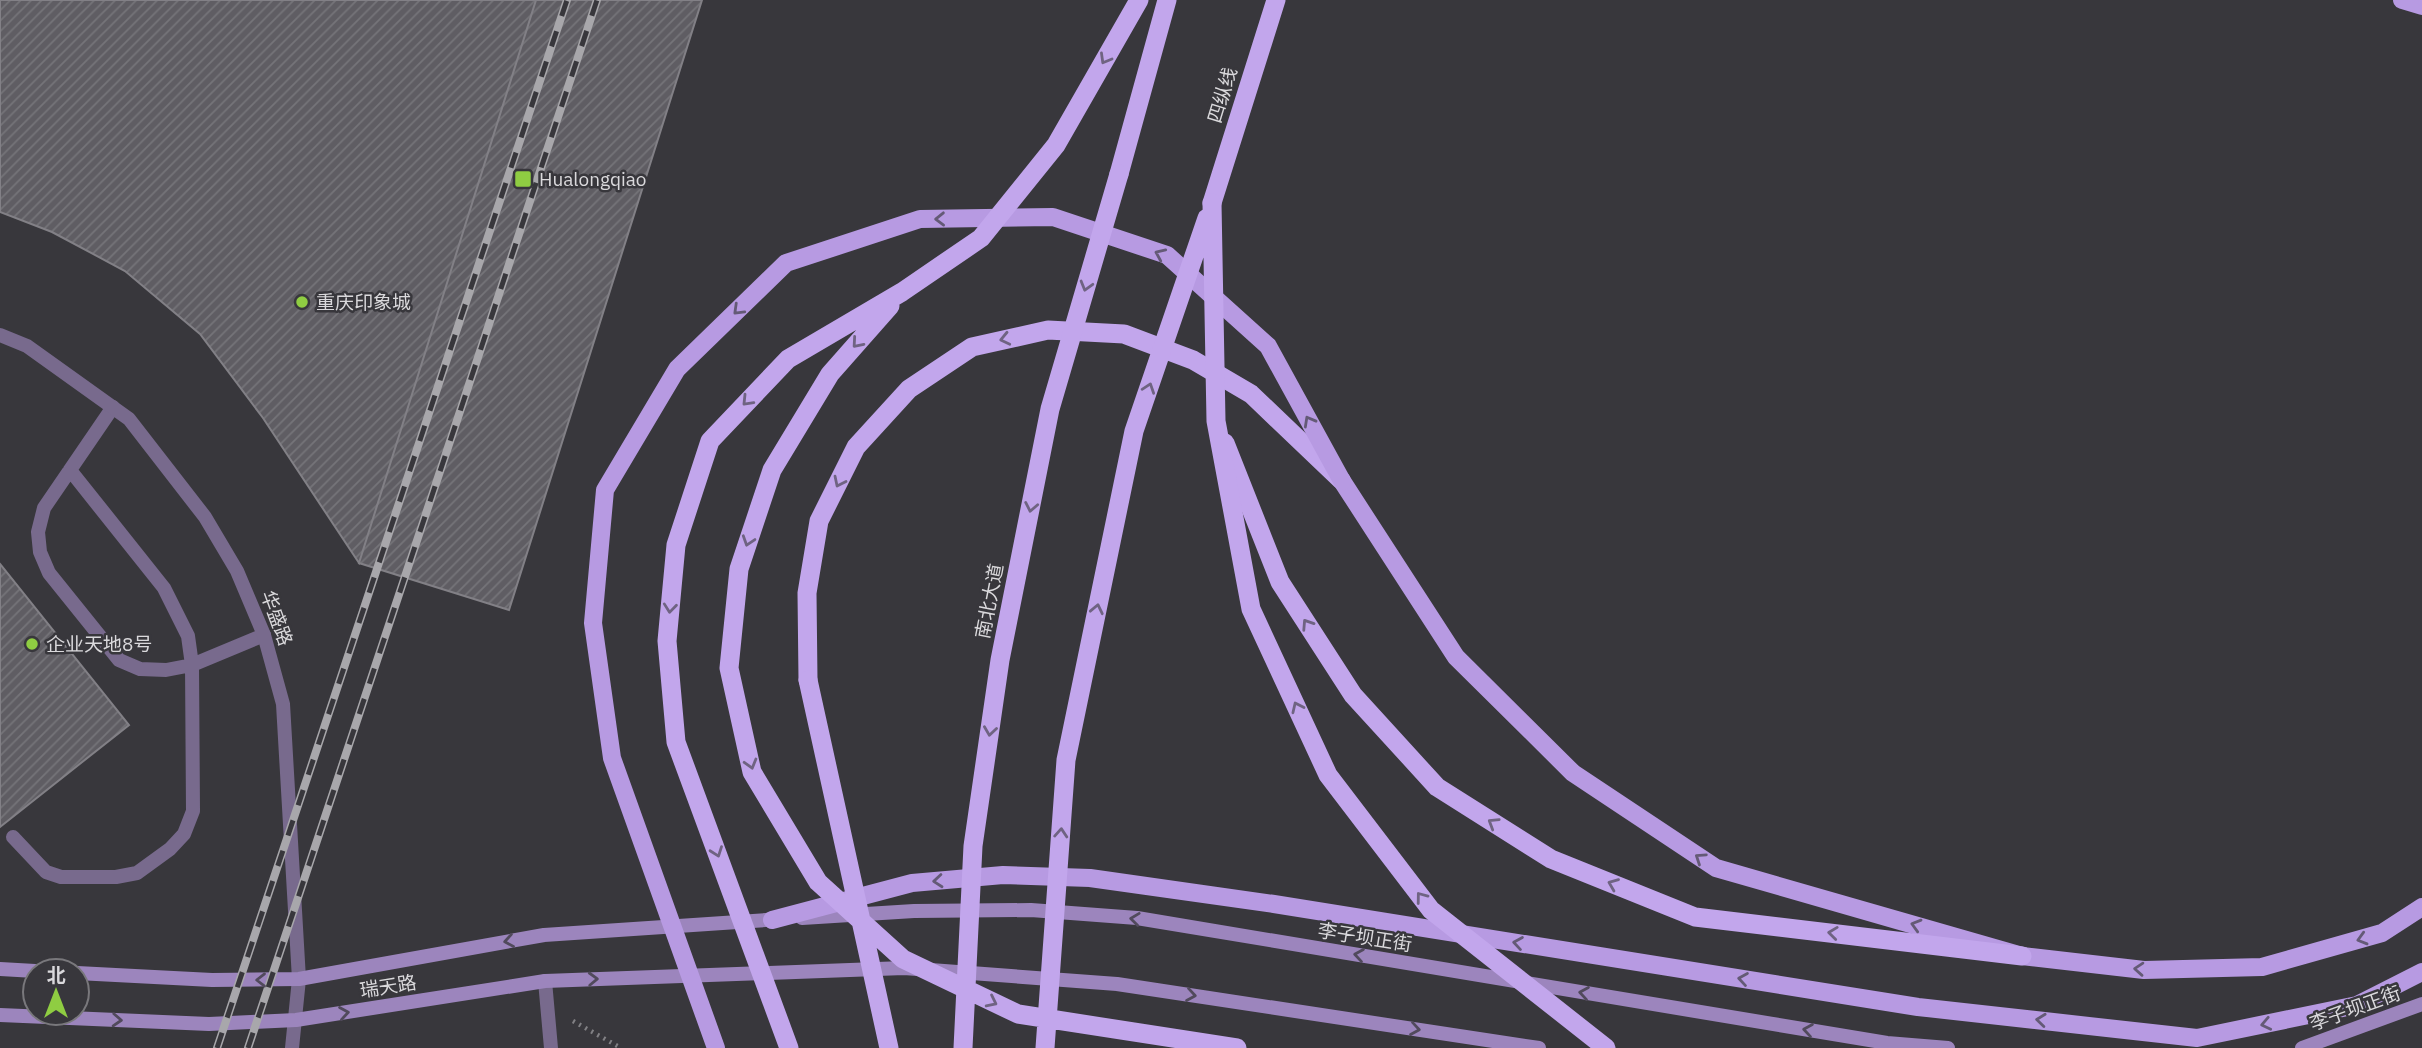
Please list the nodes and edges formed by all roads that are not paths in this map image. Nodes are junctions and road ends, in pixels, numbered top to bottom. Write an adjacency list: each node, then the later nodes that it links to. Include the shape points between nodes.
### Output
1 (1139, 0): 7 (highway, one-way to 7, bridge, via 1056,145 981,238)
2 (1167, 0): 33 (highway, 南北大道, one-way to 33, bridge, via 1050,409 1000,660 973,846)
3 (1276, 0): 6 (highway, 四纵线)
4 (2402, 0): 5 (main road)
5 (2422, 6)
6 (1212, 203): 10 (highway, bridge); 34 (highway, one-way to 6, bridge, via 1066,760 1134,431)
7 (902, 292): 31 (highway, one-way to 31, bridge, via 788,359 709,441 676,545 667,641 676,742); 35 (highway, one-way to 35, bridge, via 830,374 772,470 739,569 729,668 752,772 818,881 903,959 1018,1014)
8 (0, 335): 9 (street, 华盛路, via 27,346)
9 (113, 407): 11 (street); 13 (street, 华盛路, via 129,419 205,517 237,571)
10 (1216, 421): 18 (highway, one-way to 10, bridge, via 1695,916 1551,859 1437,787 1353,695 1280,582); 37 (highway, one-way to 10, bridge, via 1431,911 1328,775 1251,609)
11 (70, 470): 14 (street, via 164,588 188,636); 14 (street, via 44,508 38,532 49,573 119,660 140,669)
12 (1342, 481): 18 (main road, one-way to 12, via 1716,868 1573,773 1456,657); 30 (main road, one-way to 30, bridge, via 1268,346 1167,255 1053,217 920,219 786,263 677,369 605,490 593,623 612,758); 32 (highway, one-way to 32, bridge, via 1251,394 1193,360 1124,334 1048,330 972,347 909,389 856,447 819,521 807,593 808,680)
13 (264, 635): 14 (street); 23 (street, 华盛路, via 284,704)
14 (192, 665): 15 (street, via 193,811 184,834 170,849 137,873 61,877 46,872)
15 (13, 837)
16 (2422, 907): 18 (main road, one-way to 18, via 2382,933 2262,967 2144,970)
17 (772, 920): 21 (main road, one-way to 17, bridge, via 2357,1005 2197,1038 1918,1006 1090,878 1003,876 912,883); 23 (main road, 瑞天路, one-way to 23, via 544,935); 38 (main road, 李子坝正街, one-way to 17, via 1887,1043 1137,918 1031,910 914,911)
18 (2022, 956)
19 (0, 970): 20 (main road)
20 (21, 971)
21 (2422, 972)
22 (91, 974): 23 (main road, 瑞天路, one-way to 22)
23 (299, 979): 27 (street, 华盛路)
24 (545, 981): 27 (main road, 瑞天路, one-way to 24); 29 (street); 36 (main road, 瑞天路, one-way to 36, via 904,968 1117,984)
25 (2422, 1004): 39 (main road, 李子坝正街)
26 (0, 1014): 27 (main road, 瑞天路, one-way to 27, via 209,1024)
27 (296, 1020): 28 (street, 华盛路)
28 (292, 1048)
29 (551, 1048)
30 (716, 1048)
31 (789, 1048)
32 (889, 1048)
33 (963, 1048)
34 (1045, 1048)
35 (1237, 1048)
36 (1539, 1048)
37 (1606, 1048)
38 (1948, 1048)
39 (2302, 1048)

